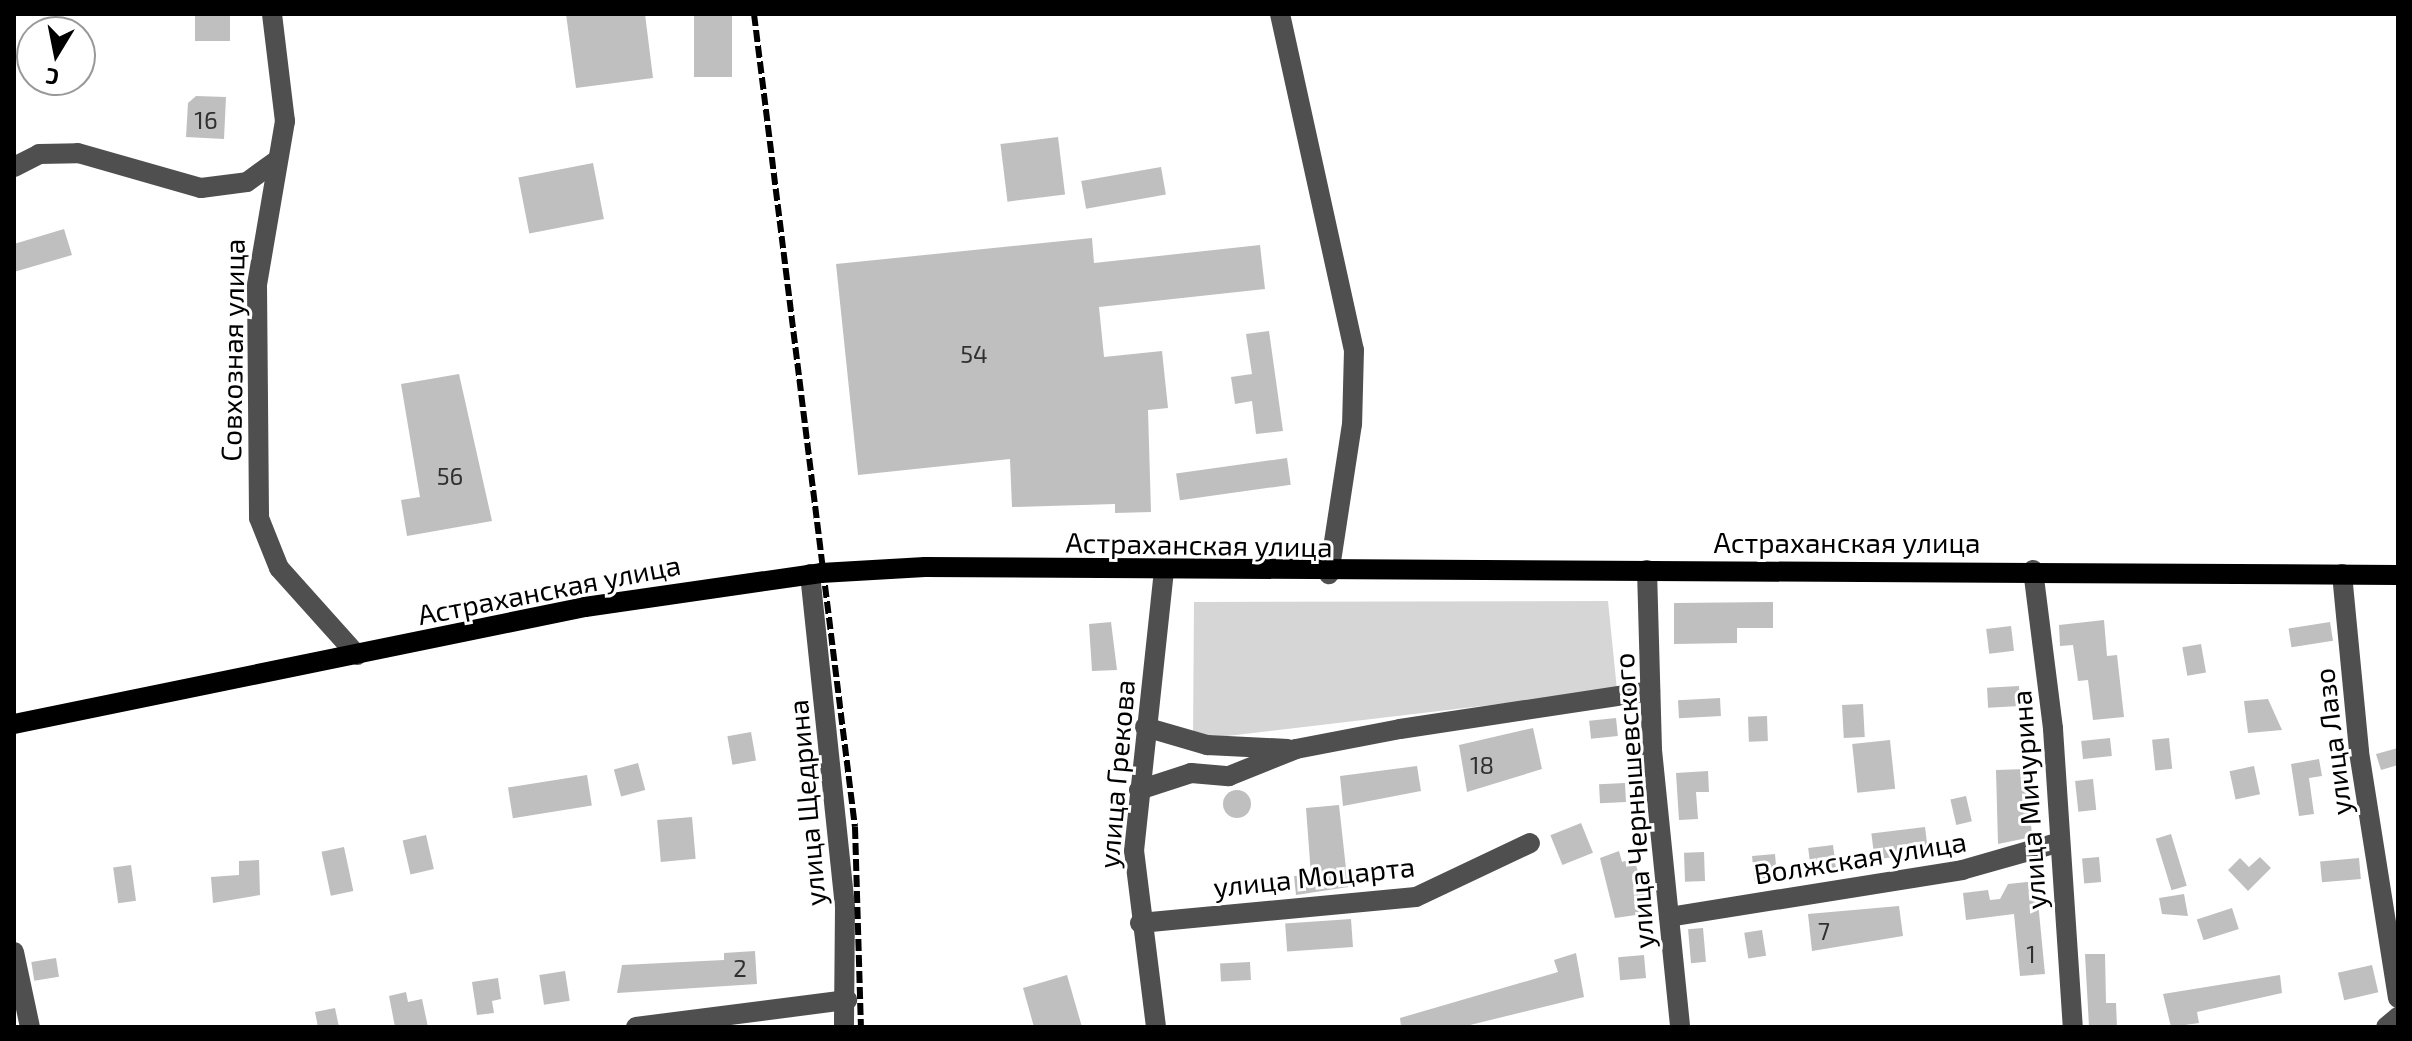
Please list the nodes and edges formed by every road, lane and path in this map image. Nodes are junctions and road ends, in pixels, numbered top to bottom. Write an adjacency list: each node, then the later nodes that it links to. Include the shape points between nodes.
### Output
1 (272, 14): 3 (street, Совхозная улица, via 285,121)
2 (1280, 14): 9 (street, via 1354,350 1352,424)
3 (277, 160): 4 (street, via 247,182 201,188 78,153 39,154); 12 (street, Совхозная улица, via 257,285 259,518 279,568)
4 (14, 167)
5 (1647, 570): 6 (main road, Астраханская улица); 9 (main road, Астраханская улица); 13 (street, улица Чернышевского)
6 (2033, 570): 10 (main road, Астраханская улица); 19 (street, улица Мичурина, via 2053,729)
7 (1164, 572): 8 (main road, Астраханская улица, via 925,567); 9 (main road, Астраханская улица); 15 (street, улица Грекова)
8 (810, 574): 12 (main road, Астраханская улица, via 585,607); 24 (street, улица Щедрина, via 837,814)
9 (1329, 574)
10 (2342, 574): 11 (main road, Астраханская улица); 23 (street, улица Лазо, via 2359,752)
11 (2398, 575)
12 (357, 655): 14 (main road, Астраханская улица)
13 (1650, 691): 16 (street); 20 (street, улица Чернышевского)
14 (14, 724)
15 (1145, 727): 16 (street, via 1207,745); 17 (street, улица Грекова)
16 (1296, 749): 17 (street, via 1229,776 1191,773)
17 (1139, 790): 21 (street, улица Грекова, via 1134,851)
18 (1530, 843): 21 (street, улица Моцарта, via 1416,897)
19 (2057, 843): 20 (street, Волжская улица, via 1977,867); 31 (street, улица Мичурина)
20 (1669, 917): 30 (street, улица Чернышевского)
21 (1140, 923): 29 (street, улица Грекова)
22 (14, 952): 26 (street)
23 (2398, 998)
24 (847, 1000): 27 (street); 28 (street, улица Щедрина)
25 (2398, 1017): 32 (street)
26 (30, 1027)
27 (636, 1027)
28 (844, 1027)
29 (1156, 1027)
30 (1680, 1027)
31 (2073, 1027)
32 (2386, 1027)

